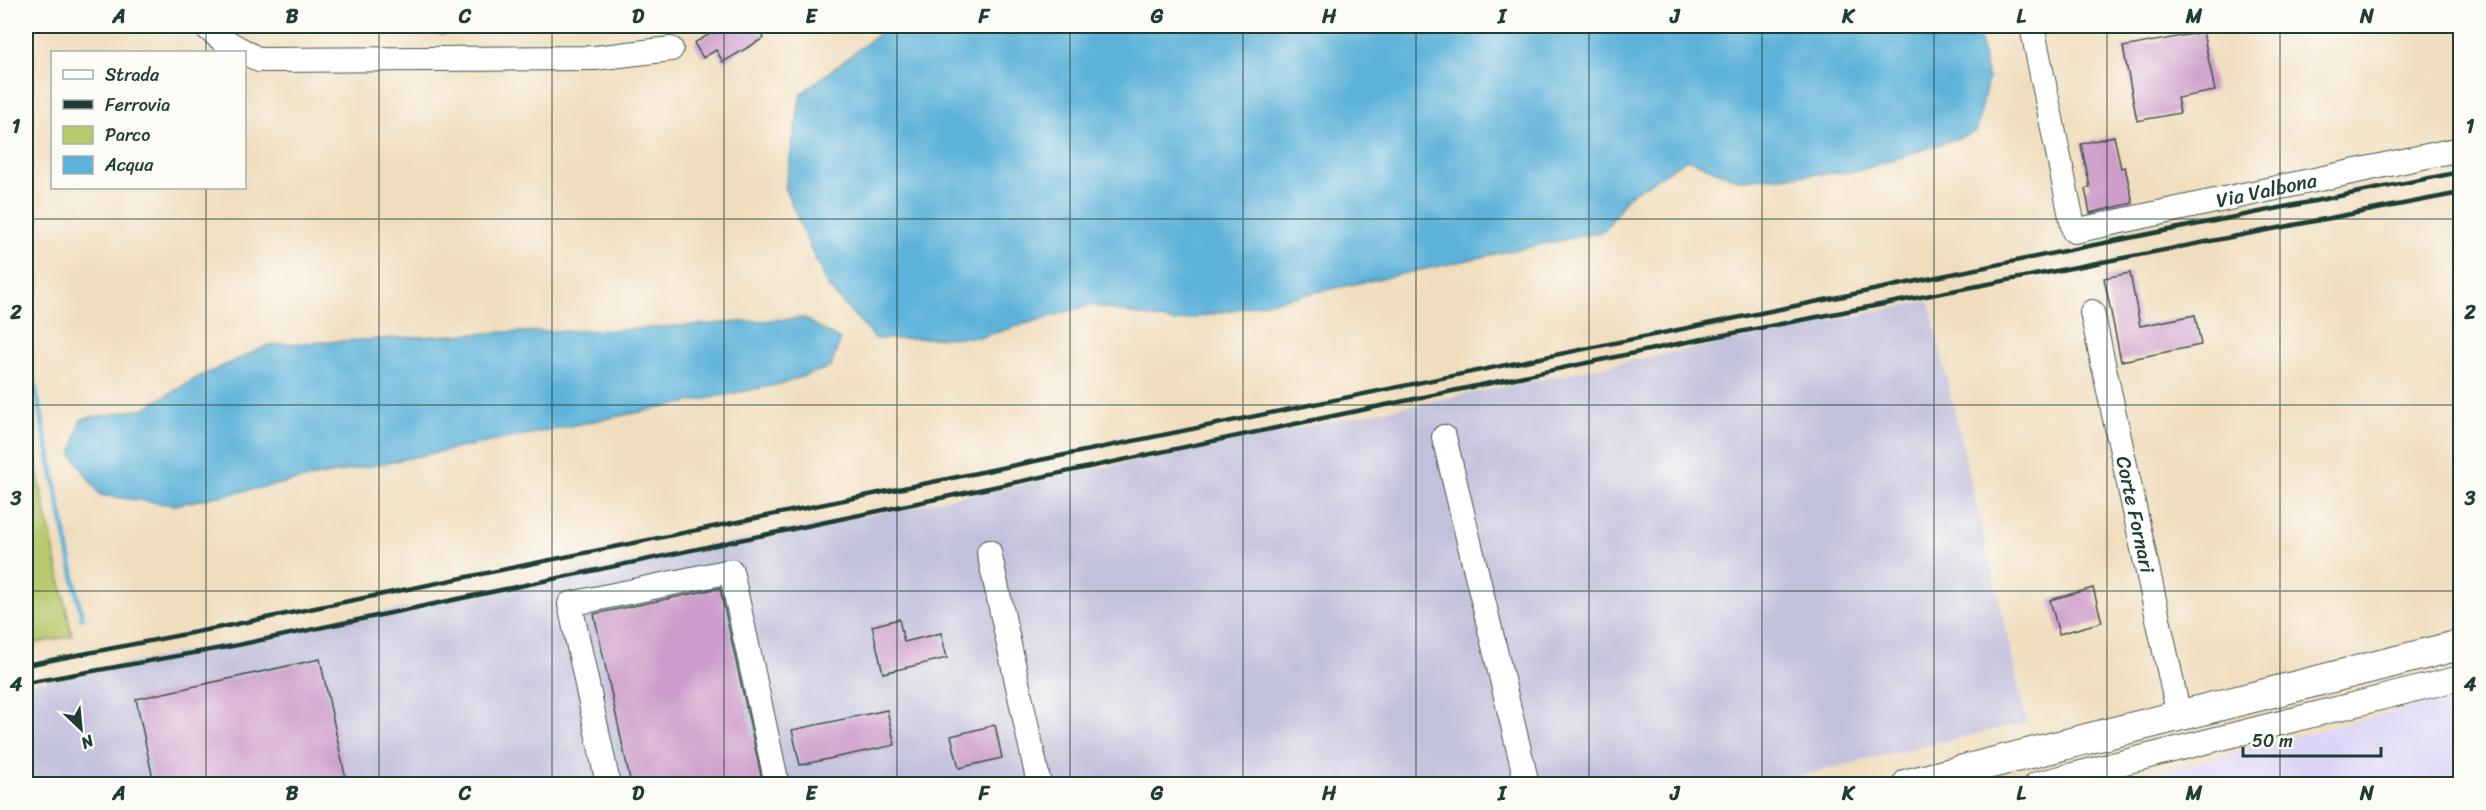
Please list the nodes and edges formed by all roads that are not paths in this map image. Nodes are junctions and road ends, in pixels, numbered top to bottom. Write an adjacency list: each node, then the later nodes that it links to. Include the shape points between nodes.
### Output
1 (206, 26): 4 (street)
2 (2032, 26): 6 (street, Via Valbona, via 2074,231)
3 (670, 49): 5 (street, via 595,58 259,60)
4 (243, 51)
5 (246, 53)
6 (2460, 149)
7 (2092, 312): 12 (street, Corte Fornari)
8 (1444, 437): 16 (street)
9 (989, 552): 15 (street)
10 (2460, 645): 12 (main road)
11 (2460, 678): 18 (street)
12 (2180, 716): 17 (main road)
13 (608, 784): 14 (street, via 570,604 732,571)
14 (777, 784)
15 (1039, 784)
16 (1527, 784)
17 (1908, 784)
18 (2037, 784)

